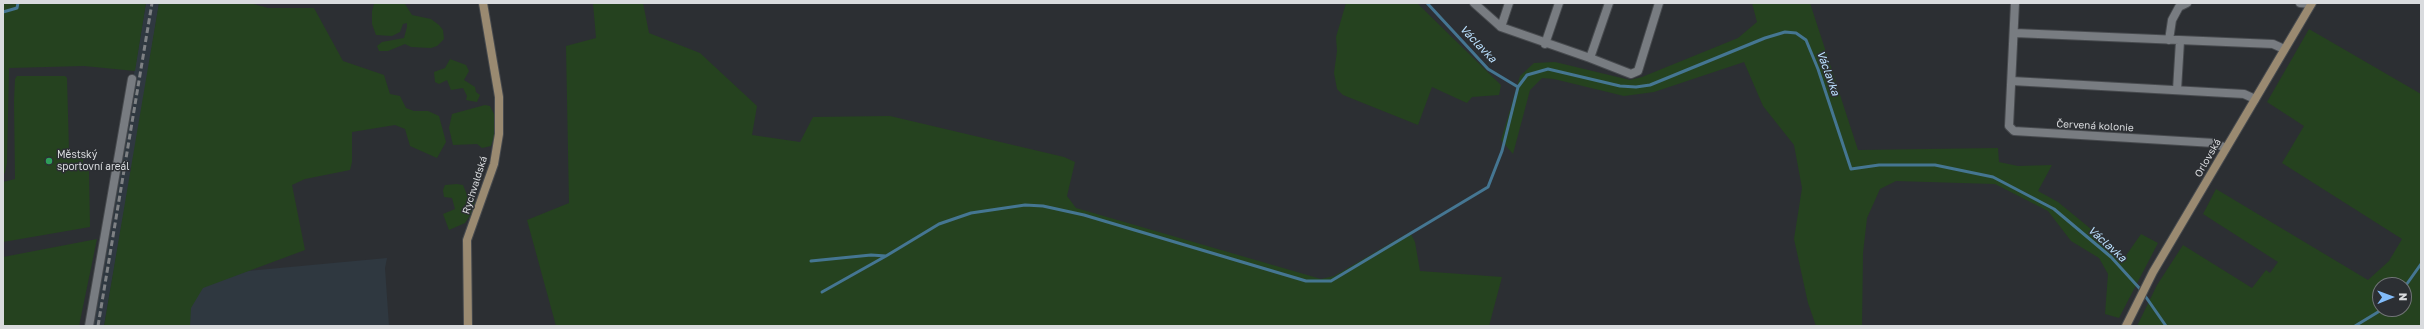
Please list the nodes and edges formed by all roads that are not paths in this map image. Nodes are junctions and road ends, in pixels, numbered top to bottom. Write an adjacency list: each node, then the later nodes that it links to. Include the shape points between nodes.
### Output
1 (483, 3): 24 (main road, Rychvaldská, via 499,97 499,134 494,164 467,240)
2 (1474, 3): 11 (street)
3 (1509, 3): 11 (street)
4 (1559, 3): 15 (street)
5 (1609, 3): 17 (street)
6 (1659, 3): 17 (street, via 1638,71 1631,74)
7 (2015, 3): 12 (street, Červená kolonie)
8 (2187, 3): 13 (street, via 2179,7 2172,20)
9 (2300, 3): 10 (street)
10 (2311, 4): 16 (main road, Orlovská)
11 (1501, 27): 15 (street)
12 (2015, 33): 13 (street); 19 (street, Červená kolonie)
13 (2169, 40): 14 (street)
14 (2180, 41): 16 (street, via 2273,44); 20 (street)
15 (1545, 44): 17 (street)
16 (2284, 49): 21 (main road, Orlovská)
17 (1590, 58)
18 (132, 80): 23 (street)
19 (2012, 81): 20 (street); 22 (street, Červená kolonie, via 2009,126 2014,131 2214,143)
20 (2177, 90): 21 (street, via 2244,94)
21 (2254, 99): 22 (main road, Orlovská)
22 (2226, 148): 25 (main road, Orlovská, via 2153,272)
23 (89, 326)
24 (468, 326)
25 (2126, 326)

